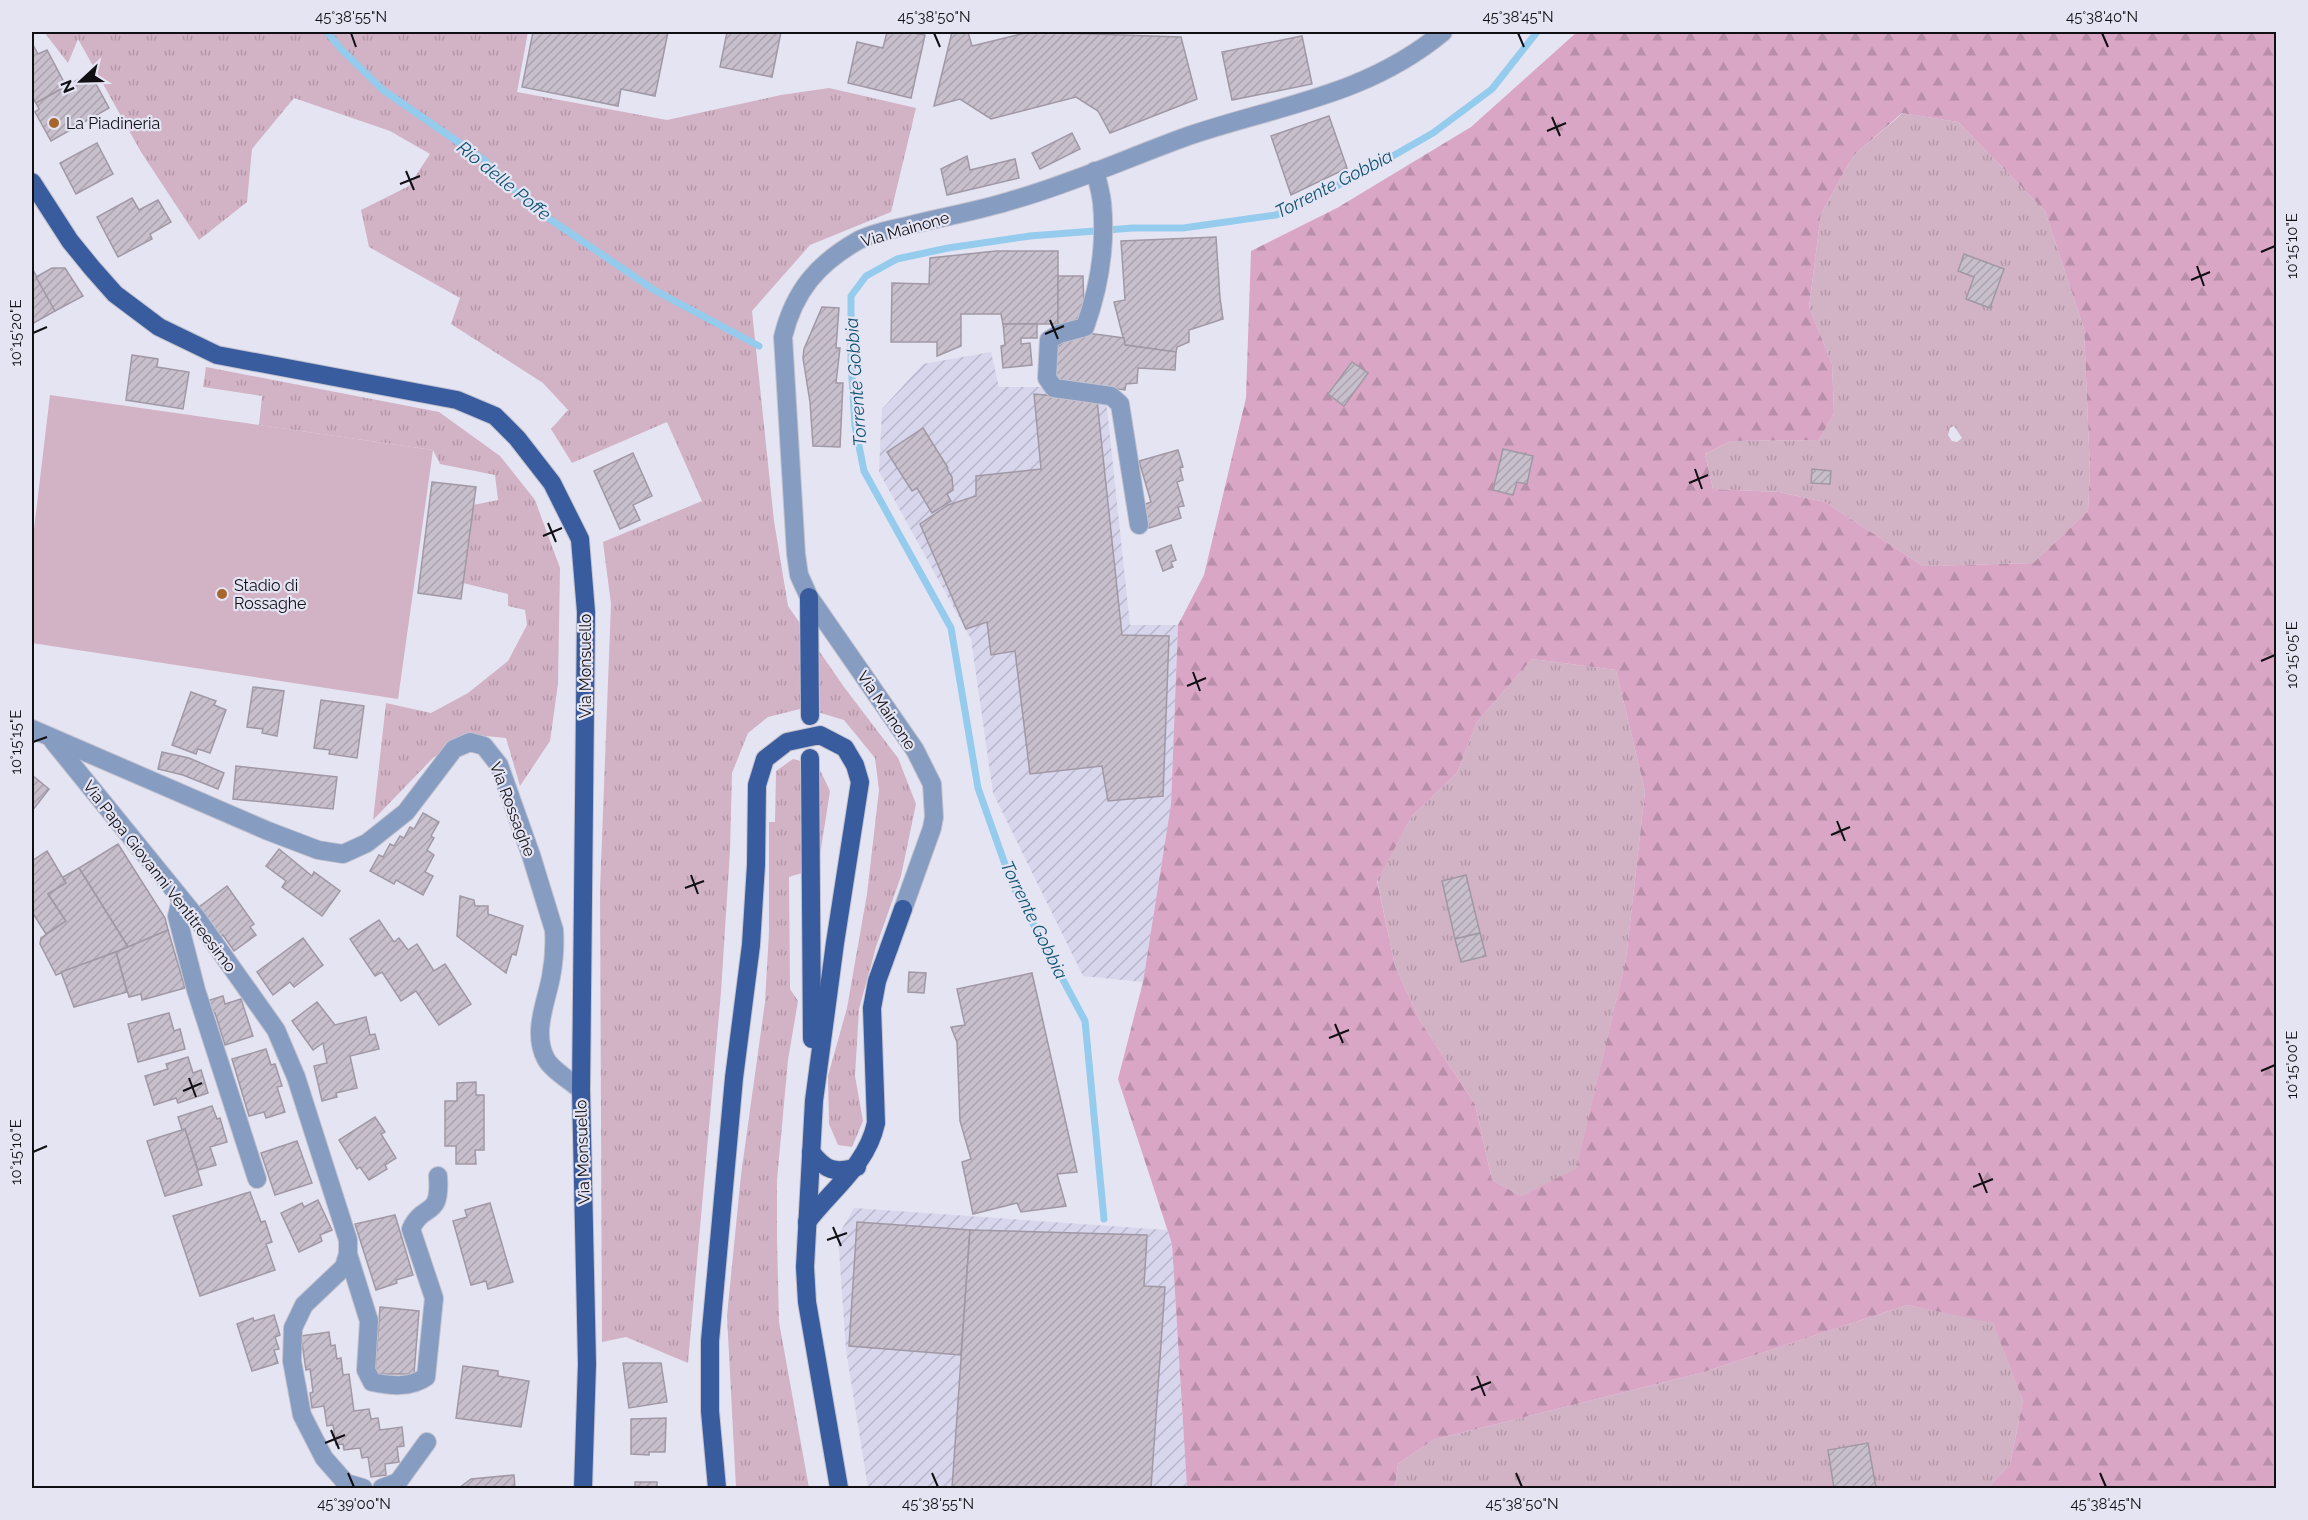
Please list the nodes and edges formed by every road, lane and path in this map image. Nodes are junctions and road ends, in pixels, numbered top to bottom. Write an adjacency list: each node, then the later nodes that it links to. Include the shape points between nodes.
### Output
1 (1443, 32): 2 (street, Via Mainone, via 1392,68 1335,92 1190,136)
2 (1095, 171): 4 (street, via 1102,202 1103,246 1094,301 1085,327 1049,340 1047,378 1054,388 1111,396 1120,404); 5 (street, Via Mainone, via 1012,201 861,239 821,267 800,293 789,312 783,337 796,555 799,575)
3 (32, 182): 12 (main road, Via Monsuello, via 92,268 115,294 159,327 217,355 457,400 495,416 552,483 580,539 586,612)
4 (1139, 525)
5 (809, 597): 6 (main road); 11 (street, Via Mainone, via 915,750 932,784 932,828)
6 (810, 716)
7 (32, 729): 8 (street, Via Rossaghe)
8 (50, 737): 10 (street, Via Papa Giovanni Ventitreesimo); 12 (street, Via Rossaghe, via 268,831 318,850 343,854 367,843 406,812 453,749 470,742 484,746 499,765 554,930 541,1047 547,1061)
9 (810, 758): 13 (main road)
10 (181, 899): 17 (street, via 177,916 196,990); 19 (street, Via Papa Giovanni Ventitreesimo, via 276,1030 296,1077 348,1240)
11 (903, 909): 15 (main road, via 872,1008 876,1124)
12 (580, 1090): 23 (main road, Via Monsuello, via 586,1364)
13 (813, 1108): 14 (main road); 24 (main road, via 860,782 845,748 820,735 787,741 765,759 757,785 751,945 734,1078 710,1341 710,1411)
14 (811, 1152): 15 (main road, via 821,1164 834,1170); 18 (main road)
15 (857, 1167): 18 (main road)
16 (438, 1176): 19 (street, Via Papa Giovanni Ventitreesimo, via 435,1207 416,1218 411,1229 434,1298 426,1377 416,1384 372,1382 366,1370 369,1321)
17 (257, 1179)
18 (807, 1222): 25 (main road, via 807,1302)
19 (348, 1254): 21 (street, via 344,1267 304,1305 293,1328 292,1361 302,1415 324,1458 346,1483)
20 (427, 1442): 22 (street, via 398,1482)
21 (363, 1488)
22 (382, 1488)
23 (583, 1488)
24 (717, 1488)
25 (839, 1488)

